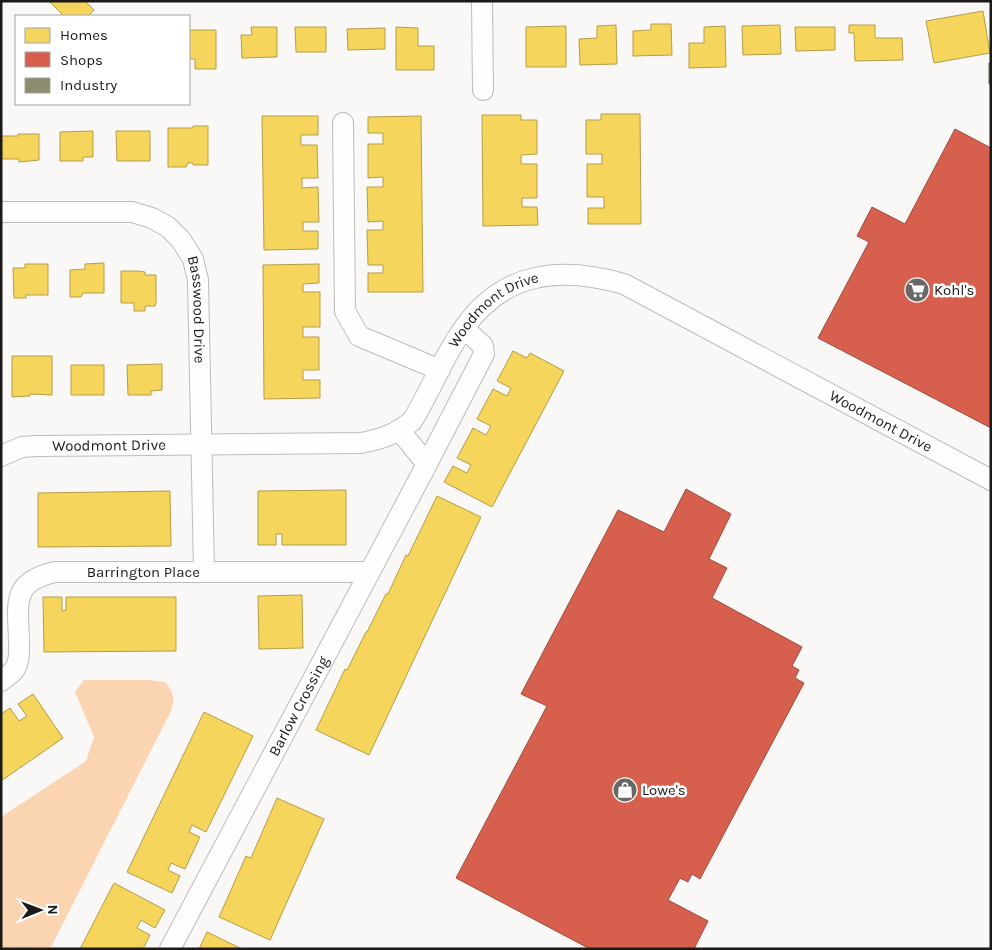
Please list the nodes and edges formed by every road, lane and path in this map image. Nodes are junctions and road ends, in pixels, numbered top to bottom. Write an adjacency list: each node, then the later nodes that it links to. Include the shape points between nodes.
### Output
1 (482, 1): 2 (street)
2 (483, 90)
3 (343, 123): 6 (street, via 345,311 359,336)
4 (1, 212): 8 (street, Basswood Drive, via 132,212 168,227 181,240 193,259 198,280)
5 (464, 328): 6 (street, Woodmont Drive); 10 (street, Barlow Crossing, via 483,346 484,354); 11 (street, Woodmont Drive, via 487,302 516,283 560,274 624,284)
6 (440, 370): 7 (street, Woodmont Drive, via 412,421)
7 (400, 431): 8 (street, Woodmont Drive, via 383,439 362,443); 10 (street)
8 (202, 444): 9 (street, Woodmont Drive, via 37,446 22,447); 12 (street, Basswood Drive)
9 (1, 456)
10 (427, 464): 13 (street, Barlow Crossing)
11 (991, 480)
12 (204, 571): 13 (street, Barrington Place); 14 (street, Barrington Place, via 55,572 38,575 27,583 20,596 17,665)
13 (369, 572): 15 (street, Barlow Crossing)
14 (1, 681)
15 (170, 949)

